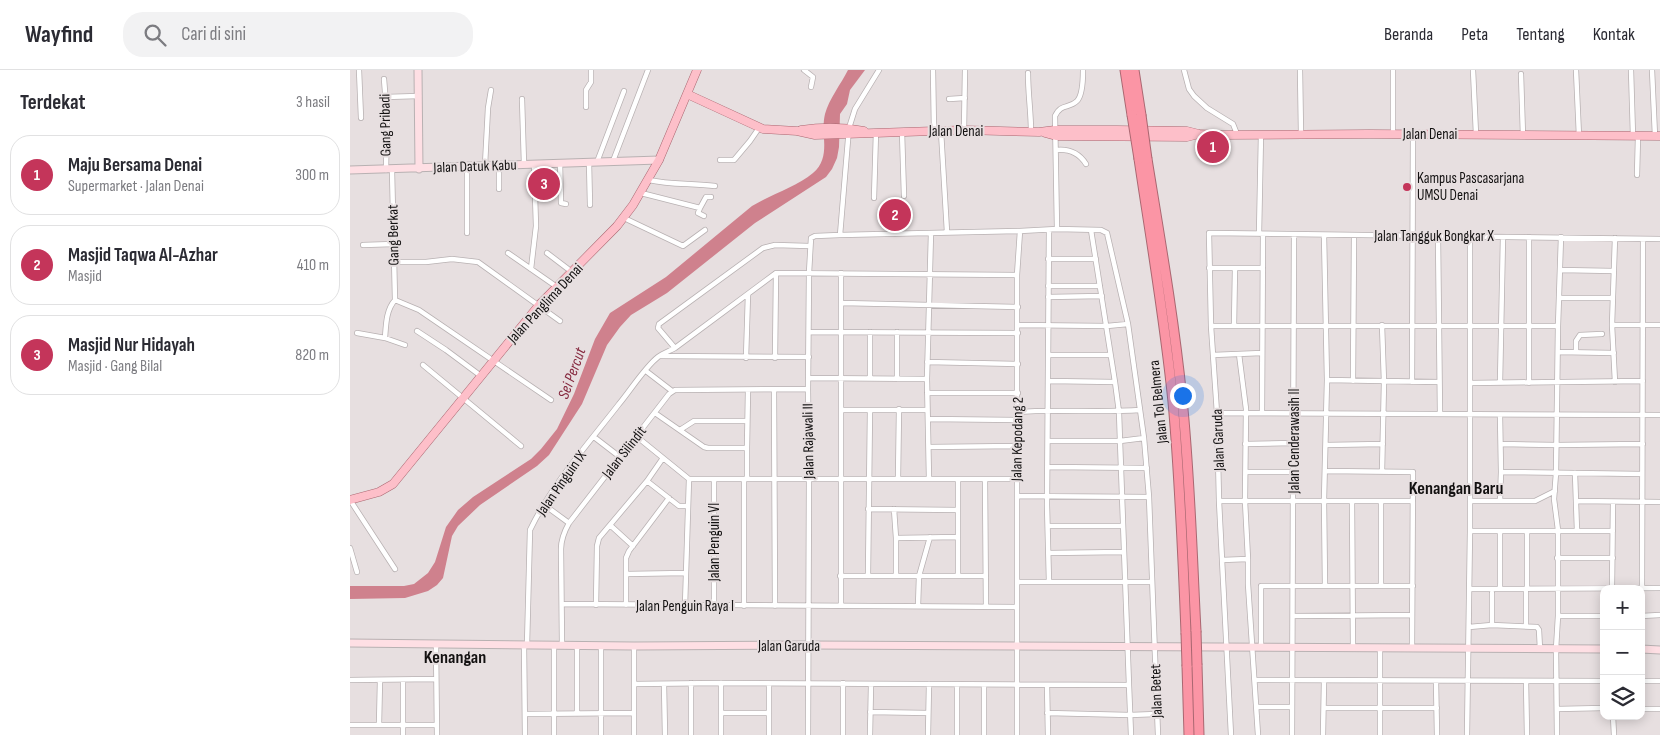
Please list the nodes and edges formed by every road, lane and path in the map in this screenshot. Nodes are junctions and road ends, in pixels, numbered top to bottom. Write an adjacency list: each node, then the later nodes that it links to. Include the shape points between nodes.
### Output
1 (359, 70): 34 (street)
2 (418, 70): 27 (street)
3 (591, 70): 32 (street)
4 (648, 70): 57 (street)
5 (697, 70): 26 (main road, Jalan Panglima Denai)
6 (804, 70): 23 (street, via 813,77)
7 (879, 70): 37 (street, via 855,109)
8 (933, 70): 38 (street)
9 (965, 70): 29 (street)
10 (1083, 70): 42 (street, via 1078,99 1057,111)
11 (1125, 70): 33 (highway, Jalan Tol Belmera)
12 (1134, 70): 33 (highway, Jalan Tol Belmera)
13 (1184, 70): 43 (street, via 1194,96 1233,124)
14 (1300, 70): 45 (street)
15 (1393, 70): 46 (street)
16 (1473, 70): 48 (street)
17 (1576, 70): 52 (street)
18 (1631, 70): 50 (street)
19 (1652, 70): 51 (street)
20 (1028, 73): 41 (street, via 1028,102)
21 (1521, 74): 49 (street)
22 (384, 79): 28 (street, Gang Pribadi)
23 (811, 87)
24 (491, 90): 63 (street)
25 (624, 91): 58 (street)
26 (687, 94): 35 (main road, Jalan Denai); 55 (main road, Jalan Panglima Denai)
27 (419, 96): 28 (street); 66 (street)
28 (385, 97): 68 (street, Gang Pribadi)
29 (964, 98): 31 (street); 36 (street)
30 (522, 99): 60 (street)
31 (949, 99)
32 (586, 107)
33 (1137, 115): 54 (highway, Jalan Tol Belmera, bridge)
34 (361, 118)
35 (759, 128): 37 (main road, Jalan Denai); 56 (street, via 734,160)
36 (964, 130): 38 (main road, Jalan Denai); 41 (main road, Jalan Denai)
37 (846, 131): 39 (main road, Jalan Denai); 93 (street)
38 (937, 131): 40 (main road, Jalan Denai); 87 (street)
39 (874, 132): 40 (main road, Jalan Denai); 76 (street)
40 (902, 132): 74 (street)
41 (1035, 132): 42 (main road, Jalan Denai)
42 (1055, 133): 43 (main road, Jalan Denai, via 1190,137); 53 (street)
43 (1237, 134): 44 (main road, Jalan Denai)
44 (1261, 134): 45 (main road, Jalan Denai); 91 (street)
45 (1302, 134): 46 (main road, Jalan Denai)
46 (1393, 134): 47 (main road, Jalan Denai)
47 (1413, 134): 48 (main road, Jalan Denai); 92 (street)
48 (1476, 134): 49 (main road, Jalan Denai)
49 (1523, 136): 52 (main road, Jalan Denai)
50 (1635, 136): 51 (main road, Jalan Denai); 52 (main road, Jalan Denai); 69 (street)
51 (1658, 136)
52 (1579, 137)
53 (1057, 150): 62 (street, via 1075,153); 82 (street)
54 (1143, 159): 404 (highway, Jalan Tol Belmera, bridge, via 1173,401 1186,633); 404 (highway, Jalan Tol Belmera, bridge, via 1170,302 1182,399 1196,631)
55 (659, 160): 57 (street, Jalan Datuk Kabu); 70 (main road, Jalan Panglima Denai)
56 (720, 160)
57 (613, 161): 58 (street, Jalan Datuk Kabu)
58 (593, 162): 59 (street, Jalan Datuk Kabu); 78 (street)
59 (560, 163): 61 (street, Jalan Datuk Kabu); 77 (street, via 561,203)
60 (524, 164): 61 (street, Jalan Datuk Kabu); 64 (street, Jalan Datuk Kabu)
61 (534, 164): 116 (street, via 536,226)
62 (1086, 164)
63 (485, 165): 64 (street, Jalan Datuk Kabu); 65 (street, Jalan Datuk Kabu)
64 (498, 165): 72 (street)
65 (467, 166): 66 (street, Jalan Datuk Kabu); 88 (street)
66 (419, 169): 68 (street, Jalan Datuk Kabu)
67 (350, 170): 68 (street, Jalan Datuk Kabu)
68 (389, 170): 105 (street, Gang Berkat)
69 (1637, 175)
70 (649, 180): 71 (street); 73 (main road, Jalan Panglima Denai)
71 (715, 186)
72 (499, 189)
73 (640, 193): 79 (street); 81 (main road, Jalan Panglima Denai)
74 (904, 196)
75 (711, 198): 79 (street, via 706,197)
76 (874, 198)
77 (566, 204)
78 (590, 206)
79 (700, 208): 80 (street, via 698,213)
80 (704, 216)
81 (624, 218): 83 (street, via 683,246); 118 (main road, Jalan Panglima Denai)
82 (1057, 229): 84 (street); 85 (street)
83 (705, 230)
84 (1049, 230): 86 (street); 111 (street)
85 (1091, 230): 110 (street); 139 (street, Jalan Betet, via 1104,231 1108,235)
86 (1020, 231): 87 (street); 124 (street, Jalan Kepodang 2)
87 (947, 232): 89 (street)
88 (468, 233)
89 (931, 233): 93 (street); 123 (street)
90 (1209, 233): 91 (street, Jalan Tangguk Bongkar X); 113 (street, Jalan Garuda)
91 (1261, 234): 94 (street, Jalan Tangguk Bongkar X); 115 (street)
92 (1412, 234): 96 (street, Jalan Tangguk Bongkar X); 97 (street, Jalan Tangguk Bongkar X); 144 (street)
93 (840, 235): 107 (street, Jalan Rajawali II, via 812,237)
94 (1294, 235): 95 (street, Jalan Tangguk Bongkar X); 156 (street, Jalan Cenderawasih II)
95 (1324, 236): 96 (street, Jalan Tangguk Bongkar X); 142 (street)
96 (1354, 236): 143 (street)
97 (1438, 236): 98 (street, Jalan Tangguk Bongkar X); 145 (street)
98 (1470, 236): 99 (street, Jalan Tangguk Bongkar X); 146 (street)
99 (1503, 236): 100 (street, Jalan Tangguk Bongkar X); 147 (street)
100 (1529, 237): 101 (street, Jalan Tangguk Bongkar X); 157 (street)
101 (1561, 237): 102 (street, Jalan Tangguk Bongkar X); 117 (street)
102 (1615, 238): 103 (street, Jalan Tangguk Bongkar X); 119 (street)
103 (1643, 239): 104 (street, Jalan Tangguk Bongkar X); 149 (street)
104 (1660, 239)
105 (394, 244): 106 (street); 112 (street, Gang Berkat)
106 (363, 245)
107 (809, 246): 121 (street, Jalan Rajawali II); 170 (street, via 774,245 763,248 659,324 658,328)
108 (508, 253): 116 (street)
109 (547, 253): 118 (street)
110 (1096, 259): 111 (street); 126 (street)
111 (1048, 260): 125 (street)
112 (394, 262): 133 (street, Gang Berkat); 136 (street, via 452,258 478,262)
113 (1210, 268): 114 (street); 153 (street, Jalan Garuda)
114 (1235, 268): 115 (street); 154 (street)
115 (1263, 268): 155 (street)
116 (531, 269): 127 (street)
117 (1560, 270): 119 (street); 131 (street)
118 (572, 272): 127 (main road, Jalan Panglima Denai)
119 (1614, 272): 132 (street)
120 (776, 273): 121 (street); 128 (street); 182 (street)
121 (809, 273): 122 (street); 160 (street, Jalan Rajawali II)
122 (841, 273): 123 (street); 134 (street)
123 (931, 274): 124 (street); 135 (street)
124 (1018, 275): 137 (street, Jalan Kepodang 2)
125 (1048, 286): 126 (street); 130 (street)
126 (1100, 286): 129 (street)
127 (557, 287): 136 (main road, Jalan Panglima Denai)
128 (748, 294): 170 (street); 181 (street)
129 (1102, 296): 130 (street); 152 (street)
130 (1048, 297): 151 (street)
131 (1559, 298): 132 (street); 158 (street)
132 (1613, 298): 148 (street)
133 (395, 300): 168 (street, via 389,309); 183 (street, via 419,310)
134 (842, 302): 135 (street); 161 (street)
135 (928, 304): 137 (street); 165 (street)
136 (539, 305): 138 (street); 183 (main road, Jalan Panglima Denai)
137 (1018, 307): 141 (street, Jalan Kepodang 2)
138 (560, 321)
139 (1128, 324): 152 (street); 220 (street, Jalan Betet)
140 (1382, 324): 143 (street); 144 (street); 199 (street)
141 (1018, 325): 151 (street); 166 (street, Jalan Kepodang 2)
142 (1325, 325): 143 (street); 156 (street); 194 (street)
143 (1354, 325): 196 (street)
144 (1412, 325): 145 (street); 200 (street)
145 (1439, 325): 146 (street); 201 (street)
146 (1470, 325): 147 (street); 204 (street)
147 (1502, 325): 157 (street); 205 (street)
148 (1612, 325): 149 (street); 174 (street)
149 (1643, 325): 150 (street); 197 (street)
150 (1660, 325)
151 (1049, 326): 152 (street); 176 (street)
152 (1107, 326): 177 (street)
153 (1212, 326): 154 (street); 178 (street, Jalan Garuda)
154 (1234, 326): 155 (street)
155 (1262, 326): 156 (street); 173 (street)
156 (1293, 326): 227 (street, Jalan Cenderawasih II)
157 (1529, 326): 158 (street); 206 (street)
158 (1558, 326): 171 (street)
159 (416, 331): 188 (street)
160 (809, 332): 161 (street); 180 (street, Jalan Rajawali II)
161 (842, 332): 162 (street); 190 (street)
162 (870, 332): 163 (street); 191 (street)
163 (897, 332): 165 (street); 192 (street)
164 (357, 333): 168 (street)
165 (928, 333): 166 (street); 184 (street)
166 (1018, 333): 185 (street, Jalan Kepodang 2)
167 (1602, 334): 172 (street, via 1580,336 1576,341)
168 (385, 338): 169 (street)
169 (405, 344)
170 (675, 348): 179 (street)
171 (1558, 352): 172 (street); 202 (street)
172 (1576, 352): 174 (street)
173 (1262, 353): 175 (street); 226 (street)
174 (1614, 353): 203 (street)
175 (1239, 354): 178 (street); 225 (street)
176 (1049, 355): 177 (street); 195 (street)
177 (1110, 355): 198 (street)
178 (1213, 355): 224 (street, Jalan Garuda)
179 (659, 356): 181 (street); 187 (street, Jalan Pinguin IX)
180 (809, 357): 182 (street); 189 (street, Jalan Rajawali II)
181 (746, 358): 182 (street)
182 (775, 358)
183 (492, 362): 188 (main road, Jalan Panglima Denai); 214 (street)
184 (927, 362): 185 (street); 193 (street)
185 (1018, 364): 212 (street, Jalan Kepodang 2)
186 (423, 365): 213 (street)
187 (646, 371): 210 (street); 240 (street, Jalan Pinguin IX)
188 (480, 376): 213 (main road, Jalan Panglima Denai)
189 (808, 378): 190 (street); 209 (street, Jalan Rajawali II)
190 (841, 378): 191 (street); 216 (street)
191 (870, 378): 192 (street)
192 (897, 379): 193 (street)
193 (927, 379): 211 (street)
194 (1327, 380): 196 (street); 228 (street)
195 (1049, 381): 198 (street); 219 (street)
196 (1353, 381): 199 (street)
197 (1644, 381): 203 (street); 234 (street)
198 (1115, 382): 222 (street)
199 (1384, 382): 200 (street); 229 (street)
200 (1412, 382): 201 (street)
201 (1439, 382): 230 (street)
202 (1557, 382): 203 (street); 206 (street); 233 (street)
203 (1615, 382)
204 (1470, 383): 205 (street); 231 (street)
205 (1500, 383): 206 (street)
206 (1529, 383)
207 (748, 390): 208 (street); 210 (street); 238 (street)
208 (774, 390): 209 (street); 270 (street)
209 (808, 390): 274 (street, Jalan Rajawali II)
210 (672, 391): 223 (street, Jalan Silindit)
211 (927, 393): 212 (street); 218 (street)
212 (1018, 394): 221 (street, Jalan Kepodang 2)
213 (463, 398): 251 (street); 288 (main road, Jalan Panglima Denai, via 392,484 379,492)
214 (551, 400)
215 (898, 409): 217 (street); 218 (street); 276 (street)
216 (841, 410): 217 (street); 275 (street)
217 (870, 410): 271 (street)
218 (927, 410): 236 (street)
219 (1049, 410): 221 (street); 222 (street); 243 (street)
220 (1140, 410): 222 (street); 242 (street, Jalan Betet)
221 (1017, 412): 237 (street, Jalan Kepodang 2)
222 (1119, 412): 244 (street)
223 (655, 413): 239 (street); 241 (street, Jalan Silindit)
224 (1217, 413): 225 (street); 292 (street, Jalan Garuda)
225 (1245, 413): 226 (street); 246 (street)
226 (1262, 413): 227 (street)
227 (1294, 414): 228 (street); 245 (street, Jalan Cenderawasih II)
228 (1326, 414): 229 (street); 250 (street)
229 (1384, 414): 230 (street); 247 (street)
230 (1440, 414): 231 (street)
231 (1471, 414): 232 (street); 296 (street)
232 (1500, 415): 233 (street); 248 (street)
233 (1557, 415): 234 (street); 253 (street)
234 (1643, 415): 235 (street); 249 (street)
235 (1660, 415)
236 (928, 419): 237 (street); 254 (street)
237 (1017, 420): 252 (street, Jalan Kepodang 2)
238 (747, 421): 239 (street, via 694,421); 255 (street)
239 (680, 430): 255 (street, via 708,448)
240 (594, 436): 256 (street); 302 (street, Jalan Pinguin IX)
241 (636, 436): 256 (street, Jalan Silindit); 257 (street)
242 (1144, 438): 244 (street); 260 (street, Jalan Betet)
243 (1049, 441): 244 (street); 258 (street)
244 (1120, 441): 259 (street)
245 (1294, 443): 246 (street); 263 (street, Jalan Cenderawasih II)
246 (1245, 444): 262 (street)
247 (1383, 444): 250 (street); 264 (street)
248 (1501, 444): 253 (street); 265 (street)
249 (1643, 444): 253 (street); 268 (street)
250 (1326, 445): 261 (street)
251 (521, 446)
252 (1017, 446): 254 (street); 280 (street, Jalan Kepodang 2)
253 (1557, 446): 266 (street)
254 (929, 447): 277 (street)
255 (747, 448): 273 (street)
256 (620, 457): 307 (street, Jalan Silindit)
257 (663, 458): 269 (street); 281 (street)
258 (1049, 467): 259 (street); 284 (street)
259 (1121, 468): 260 (street); 285 (street)
260 (1147, 468): 286 (street, Jalan Betet)
261 (1325, 471): 264 (street); 290 (street)
262 (1246, 472): 263 (street); 293 (street)
263 (1294, 472): 289 (street, Jalan Cenderawasih II)
264 (1382, 472): 295 (street, via 1413,472)
265 (1501, 472): 266 (street); 297 (street)
266 (1556, 473): 267 (street); 282 (street)
267 (1576, 473): 268 (street); 298 (street)
268 (1642, 474): 300 (street)
269 (689, 478): 272 (street); 303 (street)
270 (775, 478): 273 (street); 274 (street); 363 (street)
271 (870, 478): 275 (street); 276 (street); 304 (street)
272 (714, 479): 273 (street); 361 (street, Jalan Penguin VI)
273 (746, 479): 362 (street)
274 (809, 479): 275 (street); 364 (street, Jalan Rajawali II)
275 (841, 479): 333 (street)
276 (898, 479): 277 (street)
277 (929, 479): 278 (street)
278 (958, 479): 279 (street); 306 (street)
279 (985, 479): 280 (street); 337 (street)
280 (1017, 479): 283 (street, Jalan Kepodang 2)
281 (647, 481): 287 (street); 308 (street)
282 (1555, 491): 297 (street, via 1535,501); 311 (street)
283 (1017, 496): 284 (street); 338 (street, Jalan Kepodang 2)
284 (1048, 497): 285 (street); 309 (street)
285 (1122, 497): 286 (street); 310 (street)
286 (1150, 497): 340 (street, Jalan Betet)
287 (669, 498): 303 (street, via 679,506); 320 (street)
288 (350, 500): 328 (street)
289 (1294, 500): 290 (street); 293 (street); 344 (street, Jalan Cenderawasih II)
290 (1324, 500): 294 (street); 345 (street)
291 (1381, 500): 294 (street); 295 (street); 347 (street)
292 (1219, 501): 293 (street); 327 (street, Jalan Garuda)
293 (1245, 501): 326 (street)
294 (1352, 501): 346 (street)
295 (1413, 501): 348 (street)
296 (1470, 501): 297 (street); 312 (street)
297 (1500, 501)
298 (1576, 501): 299 (street); 315 (street)
299 (1613, 502): 300 (street); 316 (street)
300 (1642, 502): 301 (street); 343 (street)
301 (1660, 502)
302 (543, 504): 307 (street); 381 (street, Jalan Pinguin IX, via 530,530)
303 (687, 506): 330 (street)
304 (868, 509): 305 (street); 332 (street)
305 (894, 509): 306 (street); 318 (street)
306 (958, 510): 317 (street)
307 (569, 523): 357 (street, Jalan Silindit, via 561,540)
308 (610, 525): 320 (street); 358 (street, via 596,546)
309 (1048, 526): 310 (street); 323 (street)
310 (1123, 526): 322 (street)
311 (1558, 530): 314 (street); 315 (street); 324 (street)
312 (1470, 531): 313 (street); 354 (street)
313 (1500, 531): 314 (street); 349 (street)
314 (1527, 531): 355 (street)
315 (1577, 531): 316 (street)
316 (1613, 531): 325 (street)
317 (958, 537): 319 (street); 336 (street)
318 (896, 538): 319 (street); 334 (street)
319 (930, 538): 335 (street)
320 (633, 546): 331 (street, via 626,558)
321 (350, 548): 329 (street)
322 (1124, 552): 323 (street); 341 (street)
323 (1049, 553): 339 (street)
324 (1557, 558): 325 (street); 350 (street)
325 (1613, 558): 342 (street)
326 (1248, 559): 327 (street); 389 (street)
327 (1222, 560): 394 (street, Jalan Garuda)
328 (395, 569)
329 (357, 572)
330 (686, 573): 331 (street); 360 (street)
331 (626, 574): 359 (street)
332 (868, 575): 333 (street); 334 (street)
333 (840, 576): 365 (street)
334 (896, 576): 335 (street)
335 (919, 576): 336 (street); 366 (street)
336 (958, 576): 337 (street)
337 (986, 576): 367 (street)
338 (1017, 582): 339 (street); 368 (street, Jalan Kepodang 2)
339 (1049, 582): 341 (street)
340 (1151, 582): 341 (street); 393 (street, Jalan Betet)
341 (1124, 583): 392 (street)
342 (1612, 585)
343 (1642, 585)
344 (1293, 586): 345 (street); 371 (street, Jalan Cenderawasih II); 390 (street, via 1261,586)
345 (1325, 586): 346 (street)
346 (1352, 586): 347 (street); 369 (street)
347 (1381, 586): 348 (street)
348 (1412, 586): 370 (street)
349 (1500, 588): 354 (street); 355 (street)
350 (1558, 588): 351 (street); 355 (street); 372 (street)
351 (1600, 588)
352 (1645, 588): 353 (street)
353 (1660, 588)
354 (1470, 589): 378 (street)
355 (1527, 590): 377 (street)
356 (1492, 592): 376 (street)
357 (562, 604): 358 (street, Jalan Penguin Raya I); 383 (street, Jalan Silindit)
358 (596, 605): 359 (street, Jalan Penguin Raya I)
359 (626, 606): 360 (street, Jalan Penguin Raya I)
360 (685, 606): 361 (street, Jalan Penguin Raya I)
361 (714, 606): 362 (street, Jalan Penguin Raya I)
362 (744, 606): 363 (street, Jalan Penguin Raya I)
363 (775, 606): 364 (street, Jalan Penguin Raya I)
364 (808, 606): 365 (street, Jalan Penguin Raya I); 387 (street, Jalan Rajawali II)
365 (840, 606): 366 (street, Jalan Penguin Raya I)
366 (918, 606): 367 (street, Jalan Penguin Raya I)
367 (986, 607): 368 (street, Jalan Penguin Raya I)
368 (1017, 608): 388 (street, Jalan Kepodang 2)
369 (1352, 615): 370 (street); 371 (street); 395 (street)
370 (1412, 615): 397 (street)
371 (1293, 616): 391 (street, Jalan Cenderawasih II)
372 (1558, 616): 373 (street); 402 (street)
373 (1600, 616)
374 (1645, 616): 375 (street)
375 (1660, 616)
376 (1492, 625): 377 (street); 378 (street)
377 (1526, 626): 401 (street, via 1539,628)
378 (1469, 627): 398 (street)
379 (350, 643): 380 (street, Jalan Garuda)
380 (436, 644): 381 (street, Jalan Garuda); 405 (street)
381 (525, 644): 382 (street, Jalan Garuda); 449 (street, Jalan Pinguin IX)
382 (554, 645): 383 (street, Jalan Garuda); 450 (street)
383 (562, 645): 385 (street, Jalan Garuda)
384 (601, 645): 385 (street, Jalan Garuda); 386 (street, Jalan Garuda); 452 (street)
385 (577, 646): 451 (street)
386 (634, 646): 387 (street, Jalan Garuda); 422 (street)
387 (808, 646): 388 (street, Jalan Garuda); 425 (street, Jalan Rajawali II)
388 (1016, 647): 392 (street, Jalan Garuda); 431 (street, Jalan Kepodang 2)
389 (1252, 647): 390 (street, Jalan Garuda); 394 (street, Jalan Garuda); 409 (street)
390 (1261, 647): 391 (street, Jalan Garuda)
391 (1292, 647): 395 (street, Jalan Garuda); 410 (street, Jalan Cenderawasih II)
392 (1127, 648): 393 (street, Jalan Garuda); 433 (street)
393 (1154, 648): 394 (street, Jalan Garuda); 453 (street, Jalan Betet)
394 (1227, 648): 482 (street)
395 (1353, 648): 396 (street, Jalan Garuda)
396 (1380, 648): 397 (street, Jalan Garuda); 412 (street)
397 (1412, 648): 398 (street, Jalan Garuda)
398 (1468, 648): 401 (street, Jalan Garuda); 414 (street)
399 (1600, 649): 402 (street, Jalan Garuda)
400 (1645, 649): 403 (street)
401 (1540, 650): 402 (street, Jalan Garuda)
402 (1556, 650): 416 (street)
403 (1660, 650)
404 (1192, 665): 480 (highway, Jalan Tol Belmera); 481 (highway, Jalan Tol Belmera)
405 (436, 679): 408 (street); 459 (street)
406 (350, 680): 407 (street)
407 (380, 680): 408 (street); 457 (street)
408 (403, 680): 458 (street)
409 (1255, 680): 410 (street); 434 (street)
410 (1293, 680): 411 (street); 435 (street, Jalan Cenderawasih II)
411 (1324, 681): 412 (street); 436 (street)
412 (1380, 681): 413 (street); 437 (street)
413 (1436, 681): 414 (street); 438 (street)
414 (1468, 681): 415 (street); 488 (street)
415 (1526, 681): 416 (street); 489 (street)
416 (1557, 681): 417 (street); 440 (street)
417 (1600, 681)
418 (1645, 681): 419 (street)
419 (1660, 682)
420 (691, 683): 421 (street); 423 (street); 467 (street)
421 (721, 683): 424 (street); 445 (street)
422 (634, 684): 423 (street); 444 (street)
423 (664, 684): 466 (street)
424 (769, 684): 425 (street); 446 (street)
425 (807, 684): 426 (street); 470 (street, Jalan Rajawali II)
426 (843, 684): 429 (street); 471 (street)
427 (929, 684): 428 (street); 429 (street); 447 (street)
428 (958, 684): 430 (street); 474 (street)
429 (871, 685): 443 (street)
430 (984, 685): 431 (street); 475 (street)
431 (1016, 685): 432 (street); 476 (street, Jalan Kepodang 2)
432 (1047, 685): 433 (street); 448 (street)
433 (1129, 685): 454 (street)
434 (1257, 707): 435 (street); 483 (street)
435 (1292, 708): 484 (street, Jalan Cenderawasih II)
436 (1324, 708): 437 (street); 485 (street)
437 (1380, 708): 438 (street); 486 (street)
438 (1437, 708): 487 (street)
439 (1600, 708): 440 (street)
440 (1557, 709): 490 (street)
441 (1645, 709): 442 (street)
442 (1660, 709)
443 (870, 712): 447 (street); 472 (street)
444 (634, 713): 452 (street); 465 (street)
445 (721, 713): 446 (street); 468 (street)
446 (769, 713): 469 (street)
447 (928, 713): 473 (street)
448 (1047, 713): 454 (street); 477 (street)
449 (525, 714): 450 (street); 462 (street, Jalan Pinguin IX)
450 (554, 714): 451 (street); 463 (street)
451 (577, 714): 452 (street)
452 (602, 714): 464 (street)
453 (1157, 714): 454 (street); 479 (street, Jalan Betet)
454 (1130, 715): 478 (street)
455 (1613, 720): 491 (street)
456 (350, 725): 457 (street)
457 (379, 725): 458 (street)
458 (402, 725): 459 (street); 460 (street)
459 (437, 725): 461 (street)
460 (402, 735)
461 (437, 735)
462 (525, 735)
463 (554, 735)
464 (601, 735)
465 (634, 735)
466 (665, 735)
467 (691, 735)
468 (721, 735)
469 (769, 735)
470 (808, 735)
471 (843, 735)
472 (870, 735)
473 (928, 735)
474 (957, 735)
475 (984, 735)
476 (1017, 735)
477 (1048, 735)
478 (1131, 735)
479 (1158, 735)
480 (1190, 735)
481 (1199, 735)
482 (1231, 735)
483 (1258, 735)
484 (1292, 735)
485 (1323, 735)
486 (1380, 735)
487 (1437, 735)
488 (1467, 735)
489 (1527, 735)
490 (1557, 735)
491 (1614, 735)

